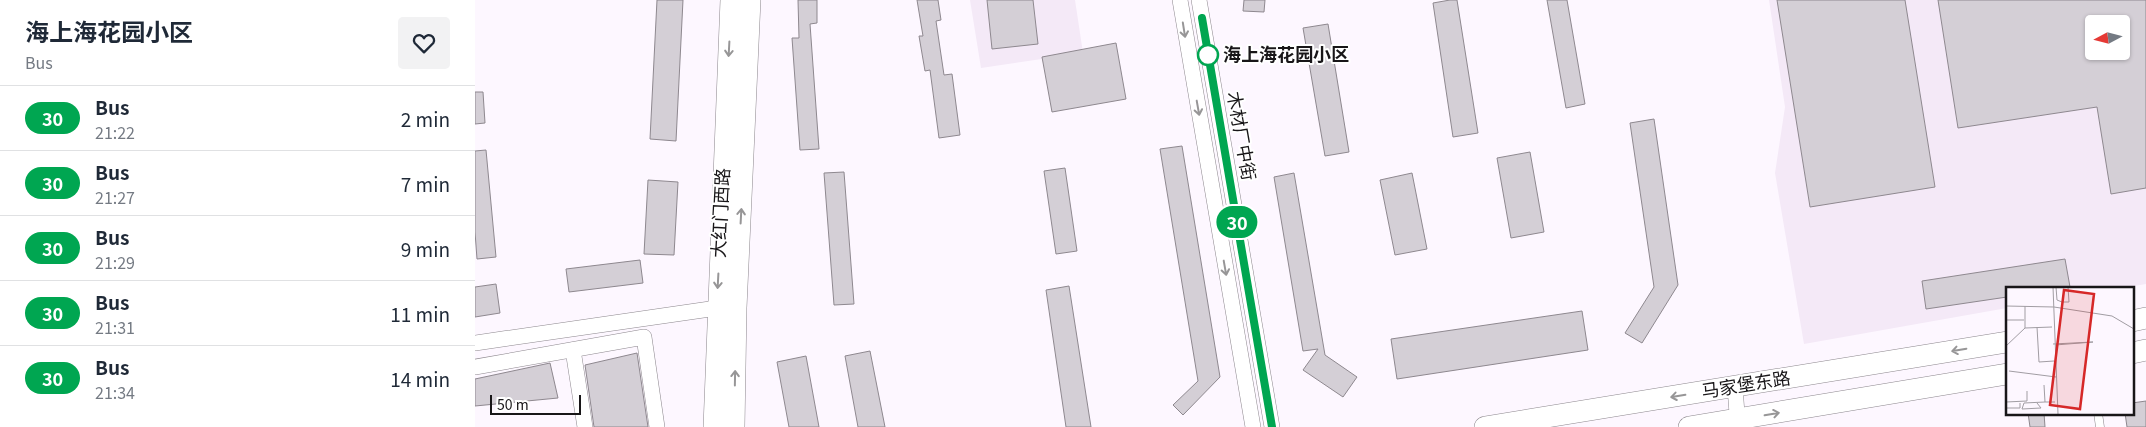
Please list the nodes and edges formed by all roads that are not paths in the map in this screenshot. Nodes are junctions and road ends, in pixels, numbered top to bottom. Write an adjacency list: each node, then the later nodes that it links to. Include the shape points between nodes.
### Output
1 (731, 0): 5 (main road, 大红门西路, one-way to 5)
2 (750, 0): 21 (main road, 大红门西路, one-way to 2)
3 (1179, 0): 22 (street, one-way to 22)
4 (1199, 0): 23 (street, 木材厂中街)
5 (717, 308): 9 (street); 20 (main road, 大红门西路)
6 (2146, 318): 7 (main road)
7 (2133, 321)
8 (2006, 342): 15 (main road, 马家堡东路, one-way to 15)
9 (475, 343)
10 (573, 350): 13 (street); 18 (street); 19 (street, via 644,337)
11 (2146, 350): 12 (main road)
12 (2133, 352)
13 (475, 367)
14 (2006, 374): 17 (main road, 马家堡东路, one-way to 14)
15 (1735, 387): 17 (street); 24 (main road, 马家堡东路, one-way to 24)
16 (2098, 414): 26 (lane)
17 (1738, 423): 25 (main road, 马家堡东路)
18 (585, 427)
19 (657, 427)
20 (714, 427)
21 (734, 427)
22 (1253, 427)
23 (1272, 427)
24 (1485, 427)
25 (1689, 427)
26 (2100, 427)

